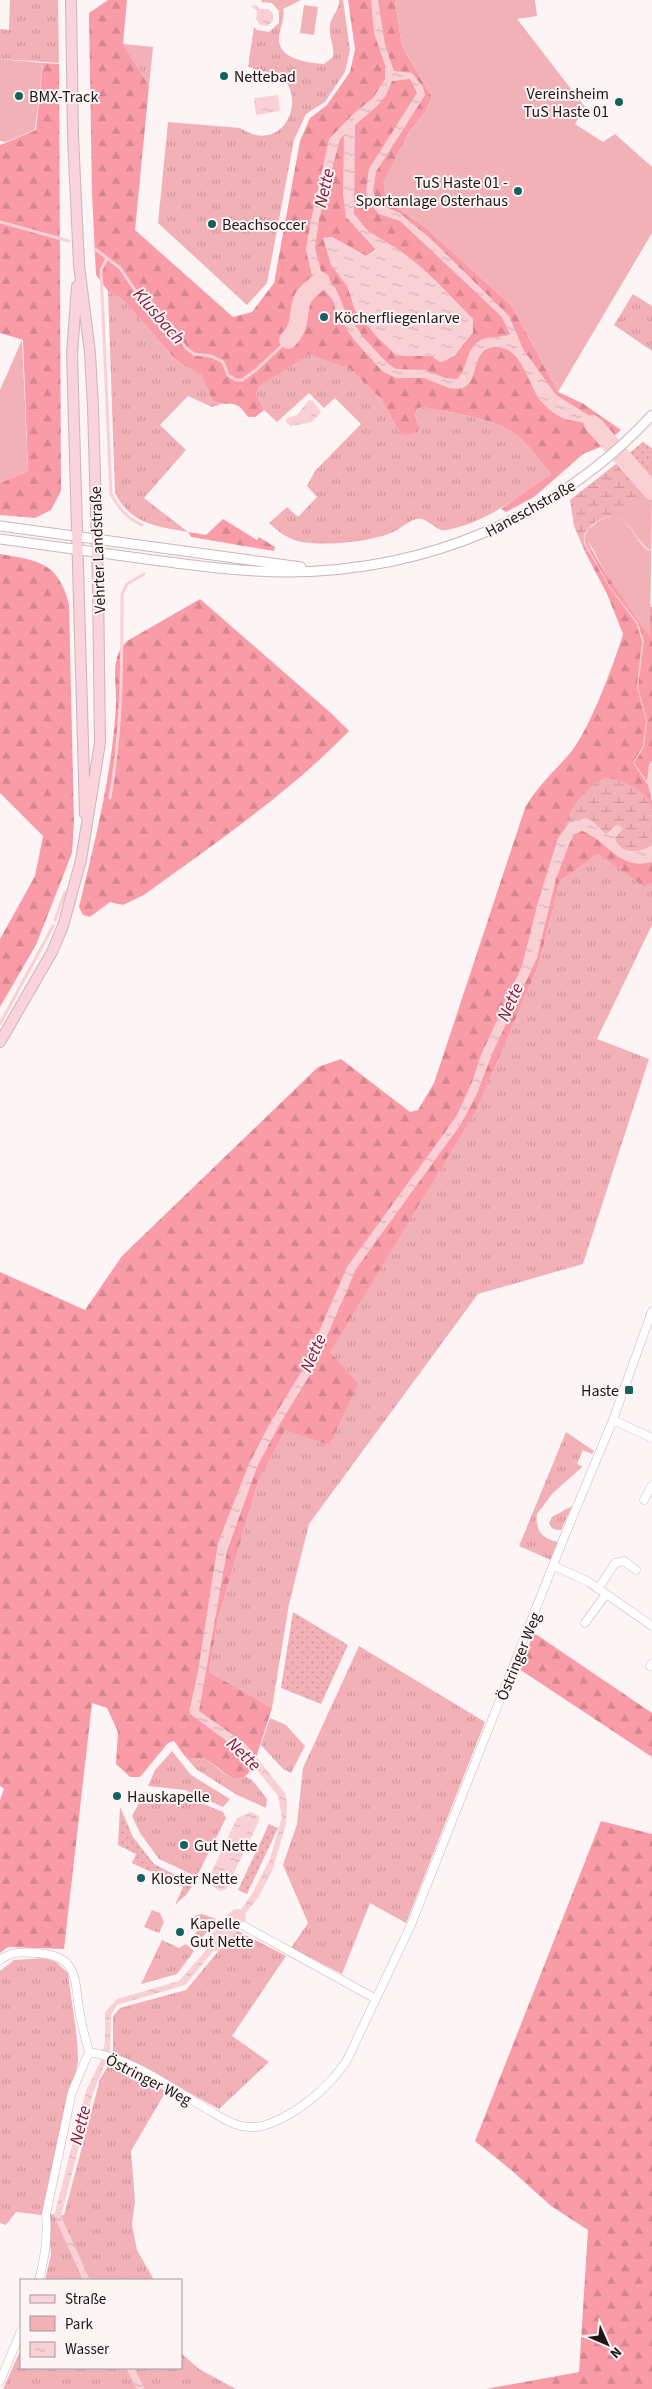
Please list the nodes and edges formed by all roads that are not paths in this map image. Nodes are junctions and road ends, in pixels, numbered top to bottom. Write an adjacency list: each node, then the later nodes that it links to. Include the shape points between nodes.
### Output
1 (71, 0): 2 (main road, Vehrter Landstraße)
2 (79, 264): 5 (main road, Vehrter Landstraße, via 72,353); 6 (main road, Vehrter Landstraße, via 90,353)
3 (652, 414): 10 (street, Haneschstraße, via 622,445 576,482 506,524 435,551 383,563)
4 (0, 526): 5 (street, Haneschstraße)
5 (77, 536): 6 (street, Haneschstraße); 8 (main road, Vehrter Landstraße)
6 (97, 538): 9 (main road, Vehrter Landstraße); 10 (street, Haneschstraße)
7 (0, 539): 8 (street, Haneschstraße)
8 (78, 550): 9 (street, Haneschstraße); 11 (main road, Vehrter Landstraße)
9 (97, 553): 10 (street, Haneschstraße, via 204,568 289,572); 11 (main road, Vehrter Landstraße, via 100,743)
10 (326, 570)
11 (85, 835): 12 (main road, Vehrter Landstraße, via 63,926 52,952)
12 (0, 1042)
13 (652, 1311): 14 (street, Östringer Weg)
14 (613, 1420): 15 (street); 18 (street, Östringer Weg)
15 (652, 1438)
16 (652, 1485): 17 (street)
17 (644, 1500)
18 (554, 1566): 20 (street); 26 (street, Östringer Weg, via 411,1926)
19 (636, 1570): 20 (street, via 624,1561 615,1563)
20 (598, 1588): 21 (street)
21 (606, 1594): 22 (street); 23 (street)
22 (585, 1623)
23 (652, 1626)
24 (244, 1926): 26 (street)
25 (0, 1960): 27 (street, via 10,1952 50,1954 69,1964 75,1976 80,2016)
26 (376, 1999): 27 (street, Östringer Weg, via 337,2074 304,2105 257,2127 243,2126 223,2118 156,2078)
27 (93, 2053): 28 (street, Östringer Weg, via 83,2064 70,2102 46,2214 48,2234)
28 (39, 2279)
29 (20, 2333): 30 (street)
30 (0, 2381)

